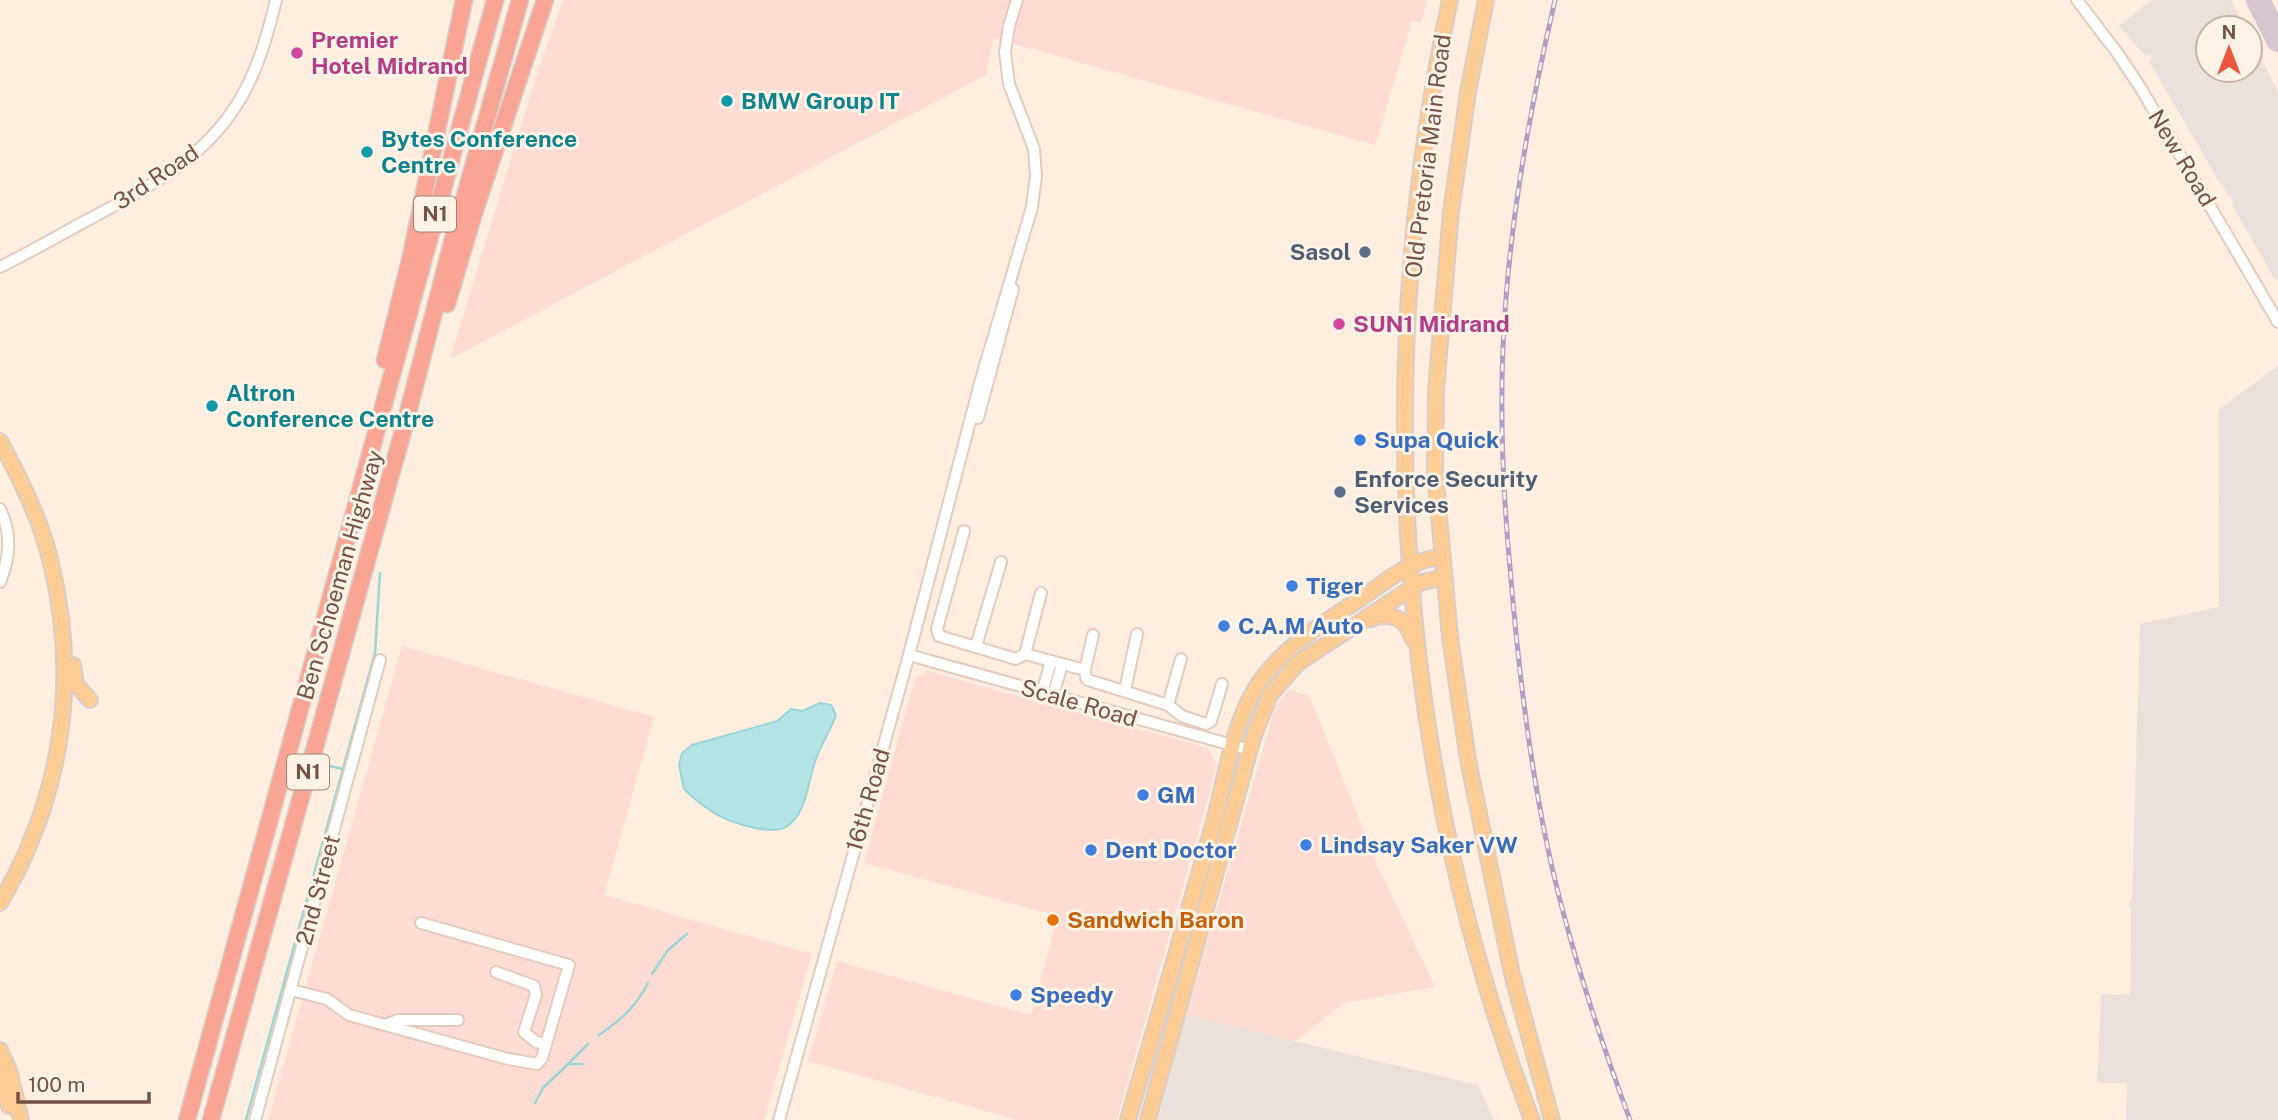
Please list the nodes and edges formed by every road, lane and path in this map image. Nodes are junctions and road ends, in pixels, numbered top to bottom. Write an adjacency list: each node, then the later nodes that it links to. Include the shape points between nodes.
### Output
1 (276, 0): 10 (street, 3rd Road, via 247,88 216,134 196,154 130,197)
2 (464, 0): 13 (highway, via 390,337)
3 (495, 0): 13 (highway, Ben Schoeman Highway / N1)
4 (520, 0): 12 (highway, Ben Schoeman Highway / N1)
5 (545, 0): 12 (highway, via 429,364)
6 (1017, 0): 31 (street, 16th Road, via 1005,52 1013,97 1034,149 1037,176 1032,207 1010,307 956,480)
7 (1450, 0): 20 (main road, Old Pretoria Main Road, via 1427,131 1410,300 1405,450)
8 (1486, 0): 18 (main road, Old Pretoria Main Road, via 1460,138 1441,321 1435,472)
9 (2077, 0): 11 (street, New Road, via 2140,87)
10 (0, 267)
11 (2278, 322)
12 (405, 424): 56 (highway, Ben Schoeman Highway / N1)
13 (376, 429): 55 (highway, Ben Schoeman Highway / N1)
14 (0, 441): 25 (main road, via 39,525)
15 (0, 509): 16 (street)
16 (3, 531): 22 (street, via 9,558)
17 (964, 531): 29 (street, via 937,632)
18 (1442, 557): 20 (main road); 21 (main road, Old Pretoria Main Road)
19 (1001, 562): 29 (street)
20 (1411, 565): 23 (main road, Old Pretoria Main Road); 42 (main road, via 1282,656 1255,689)
21 (1444, 577): 23 (main road); 62 (main road, Old Pretoria Main Road, via 1476,801 1512,974)
22 (0, 582)
23 (1412, 588): 26 (main road); 35 (main road, Old Pretoria Main Road)
24 (1041, 593): 30 (street)
25 (62, 620): 40 (main road, via 76,684); 44 (main road, via 66,684 55,765 34,832)
26 (1354, 624): 35 (main road, via 1382,615 1398,617 1409,630); 43 (main road, via 1280,681 1263,709)
27 (1137, 634): 38 (street)
28 (1093, 635): 36 (street)
29 (976, 646): 30 (street, via 1016,659)
30 (1025, 654): 34 (street)
31 (909, 655): 39 (street, Scale Road); 58 (street, 16th Road)
32 (1181, 659): 41 (street)
33 (380, 660): 47 (street, 2nd Street)
34 (1057, 662): 36 (street); 39 (street)
35 (1419, 669): 61 (main road, Old Pretoria Main Road, via 1449,845 1485,982)
36 (1085, 670): 38 (street, via 1088,680)
37 (1222, 684): 41 (street, via 1209,724 1182,716)
38 (1125, 690): 41 (street)
39 (1048, 694): 42 (street, Scale Road)
40 (90, 700)
41 (1168, 705)
42 (1233, 746): 43 (street, Scale Road); 59 (main road)
43 (1250, 750): 60 (main road)
44 (0, 904)
45 (421, 923): 50 (street, via 569,965)
46 (496, 972): 50 (street, via 534,986 536,995 524,1032)
47 (291, 990): 49 (street, via 327,999 349,1015); 57 (street, 2nd Street)
48 (458, 1020): 49 (street, via 398,1020)
49 (385, 1025): 50 (street, via 533,1064 542,1058)
50 (546, 1044)
51 (0, 1050): 54 (main road)
52 (0, 1074): 53 (main road)
53 (12, 1120)
54 (21, 1120)
55 (187, 1120)
56 (211, 1120)
57 (255, 1120)
58 (779, 1120)
59 (1128, 1120)
60 (1149, 1120)
61 (1532, 1120)
62 (1552, 1120)

